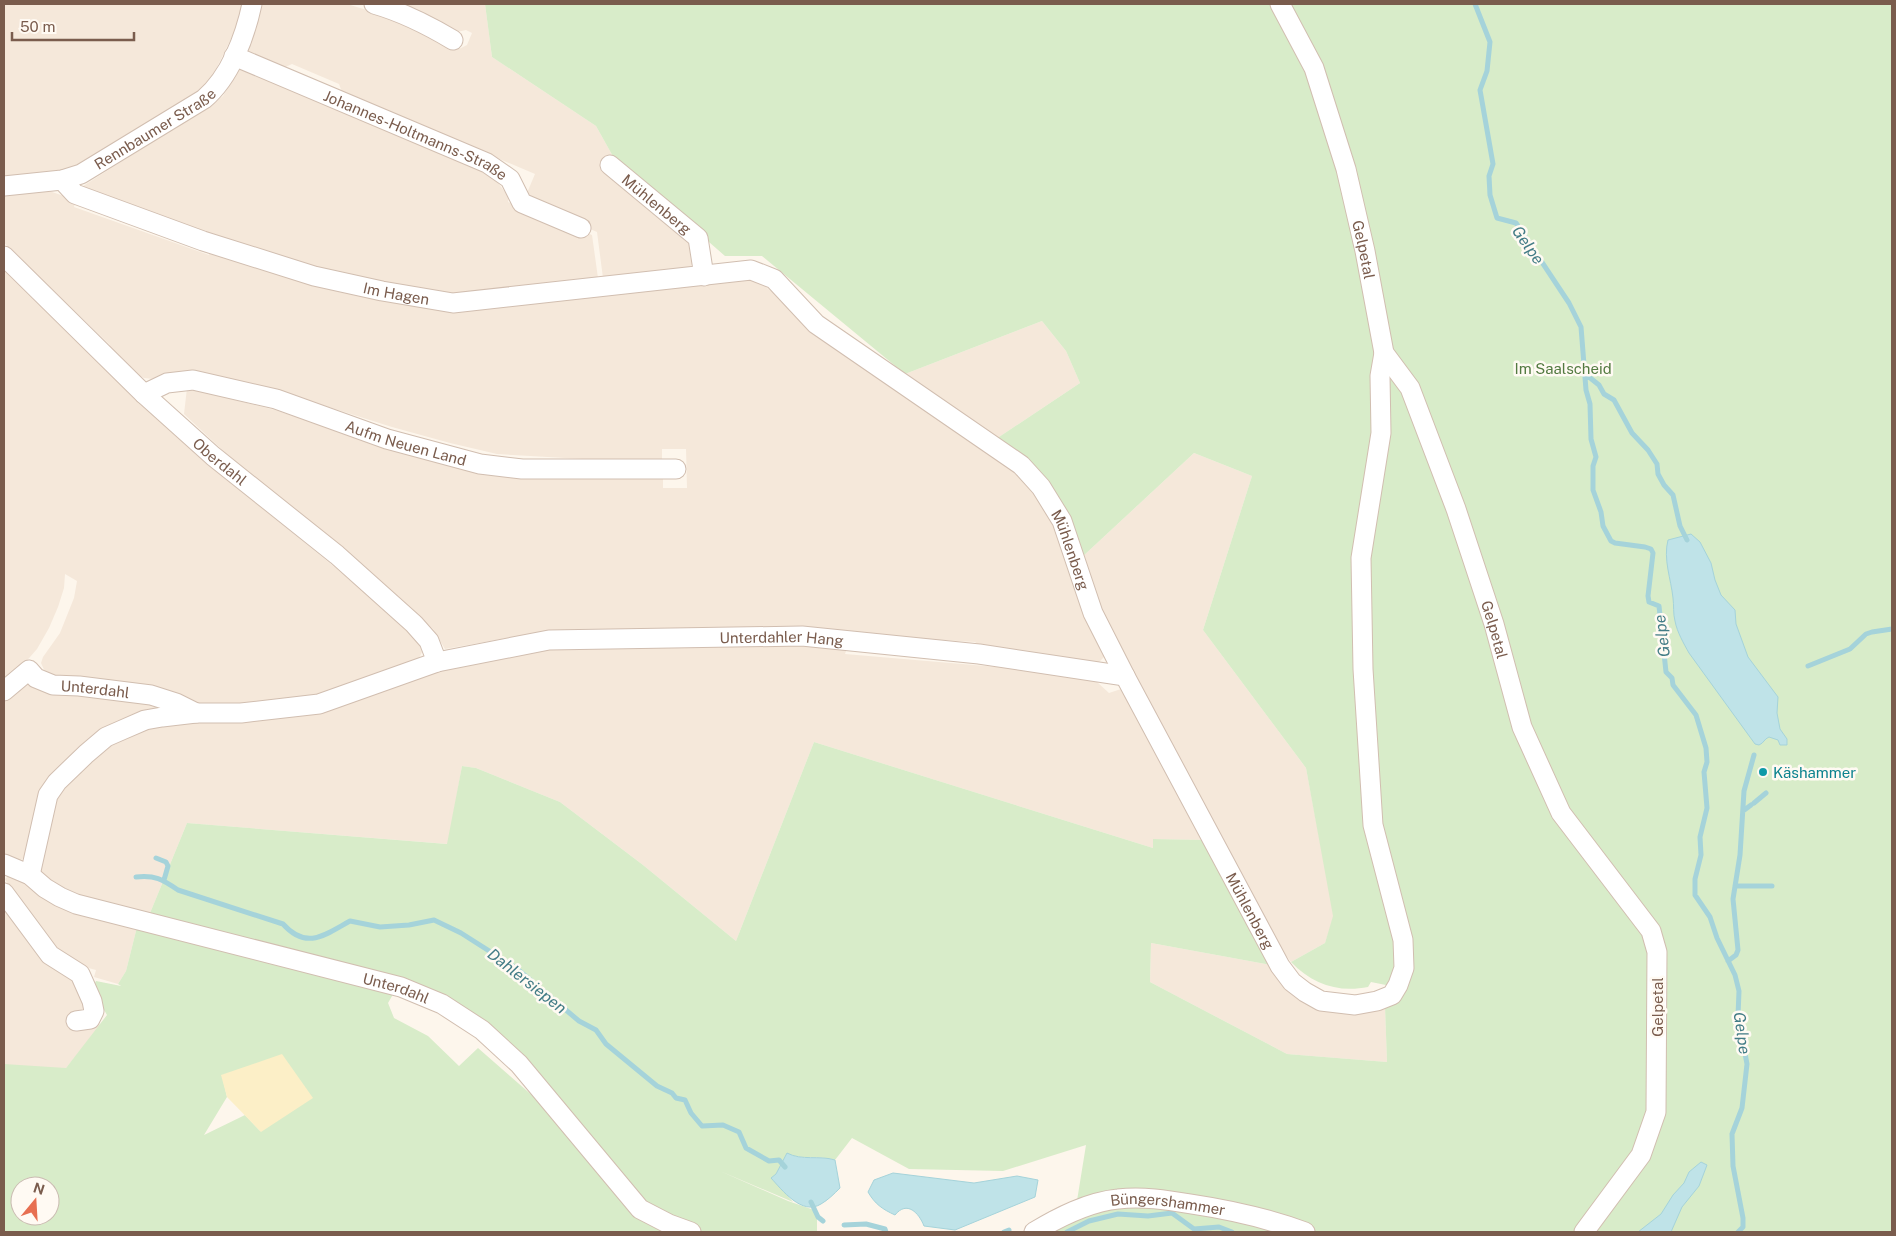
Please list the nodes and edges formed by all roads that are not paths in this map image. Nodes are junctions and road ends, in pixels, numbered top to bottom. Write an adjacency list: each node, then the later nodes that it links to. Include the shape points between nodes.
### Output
1 (252, 4): 5 (street, Rennbaumer Straße)
2 (374, 4): 4 (street, via 394,10)
3 (1280, 4): 13 (street, Gelpetal, via 1314,68 1346,168)
4 (453, 40)
5 (234, 56): 7 (street, Rennbaumer Straße, via 220,81 204,99 81,174); 9 (street, Johannes-Holtmanns-Straße, via 487,163 510,179 522,203)
6 (610, 165): 12 (street, Mühlenberg, via 698,238)
7 (62, 180): 8 (street, Rennbaumer Straße); 12 (street, Im Hagen, via 75,194 212,244 314,276 453,303)
8 (4, 186)
9 (581, 228)
10 (4, 256): 14 (street, Oberdahl)
11 (751, 270): 12 (street, Im Hagen); 17 (street, Mühlenberg, via 774,279 816,324 1021,465 1041,487 1062,521 1094,613)
12 (704, 276)
13 (1384, 353): 17 (street, Mühlenberg, via 1380,376 1380,433 1361,558 1363,669 1373,825 1403,940 1404,968 1392,995 1377,1002 1339,1004 1320,1001 1292,982 1280,966); 27 (street, Gelpetal, via 1410,388 1462,526 1494,624 1522,727 1561,814 1651,931 1657,952 1656,1112 1641,1154)
14 (144, 394): 15 (street, Aufm Neuen Land, via 167,383 193,380 276,399 387,439 480,464 522,469); 16 (street, Oberdahl, via 213,456 337,554 414,624 429,641)
15 (676, 469)
16 (437, 662): 17 (street, Unterdahler Hang, via 549,640 802,636 979,654); 19 (street, Unterdahl, via 319,704 241,713)
17 (1125, 676)
18 (4, 691): 19 (street, Unterdahl, via 30,670 36,678 53,685 151,695)
19 (196, 713): 21 (street, Unterdahl, via 145,720 106,737 73,766 48,795)
20 (4, 864): 21 (street, Unterdahl)
21 (30, 875): 24 (street, Unterdahl, via 45,888 76,904 401,987 442,1004 482,1030 519,1064 640,1209)
22 (4, 893): 23 (street, via 50,955 80,974 84,981 94,1011 90,1019)
23 (76, 1021)
24 (688, 1231)
25 (1034, 1232): 26 (street, Büngershammer, via 1083,1208 1118,1199 1160,1199 1255,1215)
26 (1305, 1232)
27 (1584, 1232)

